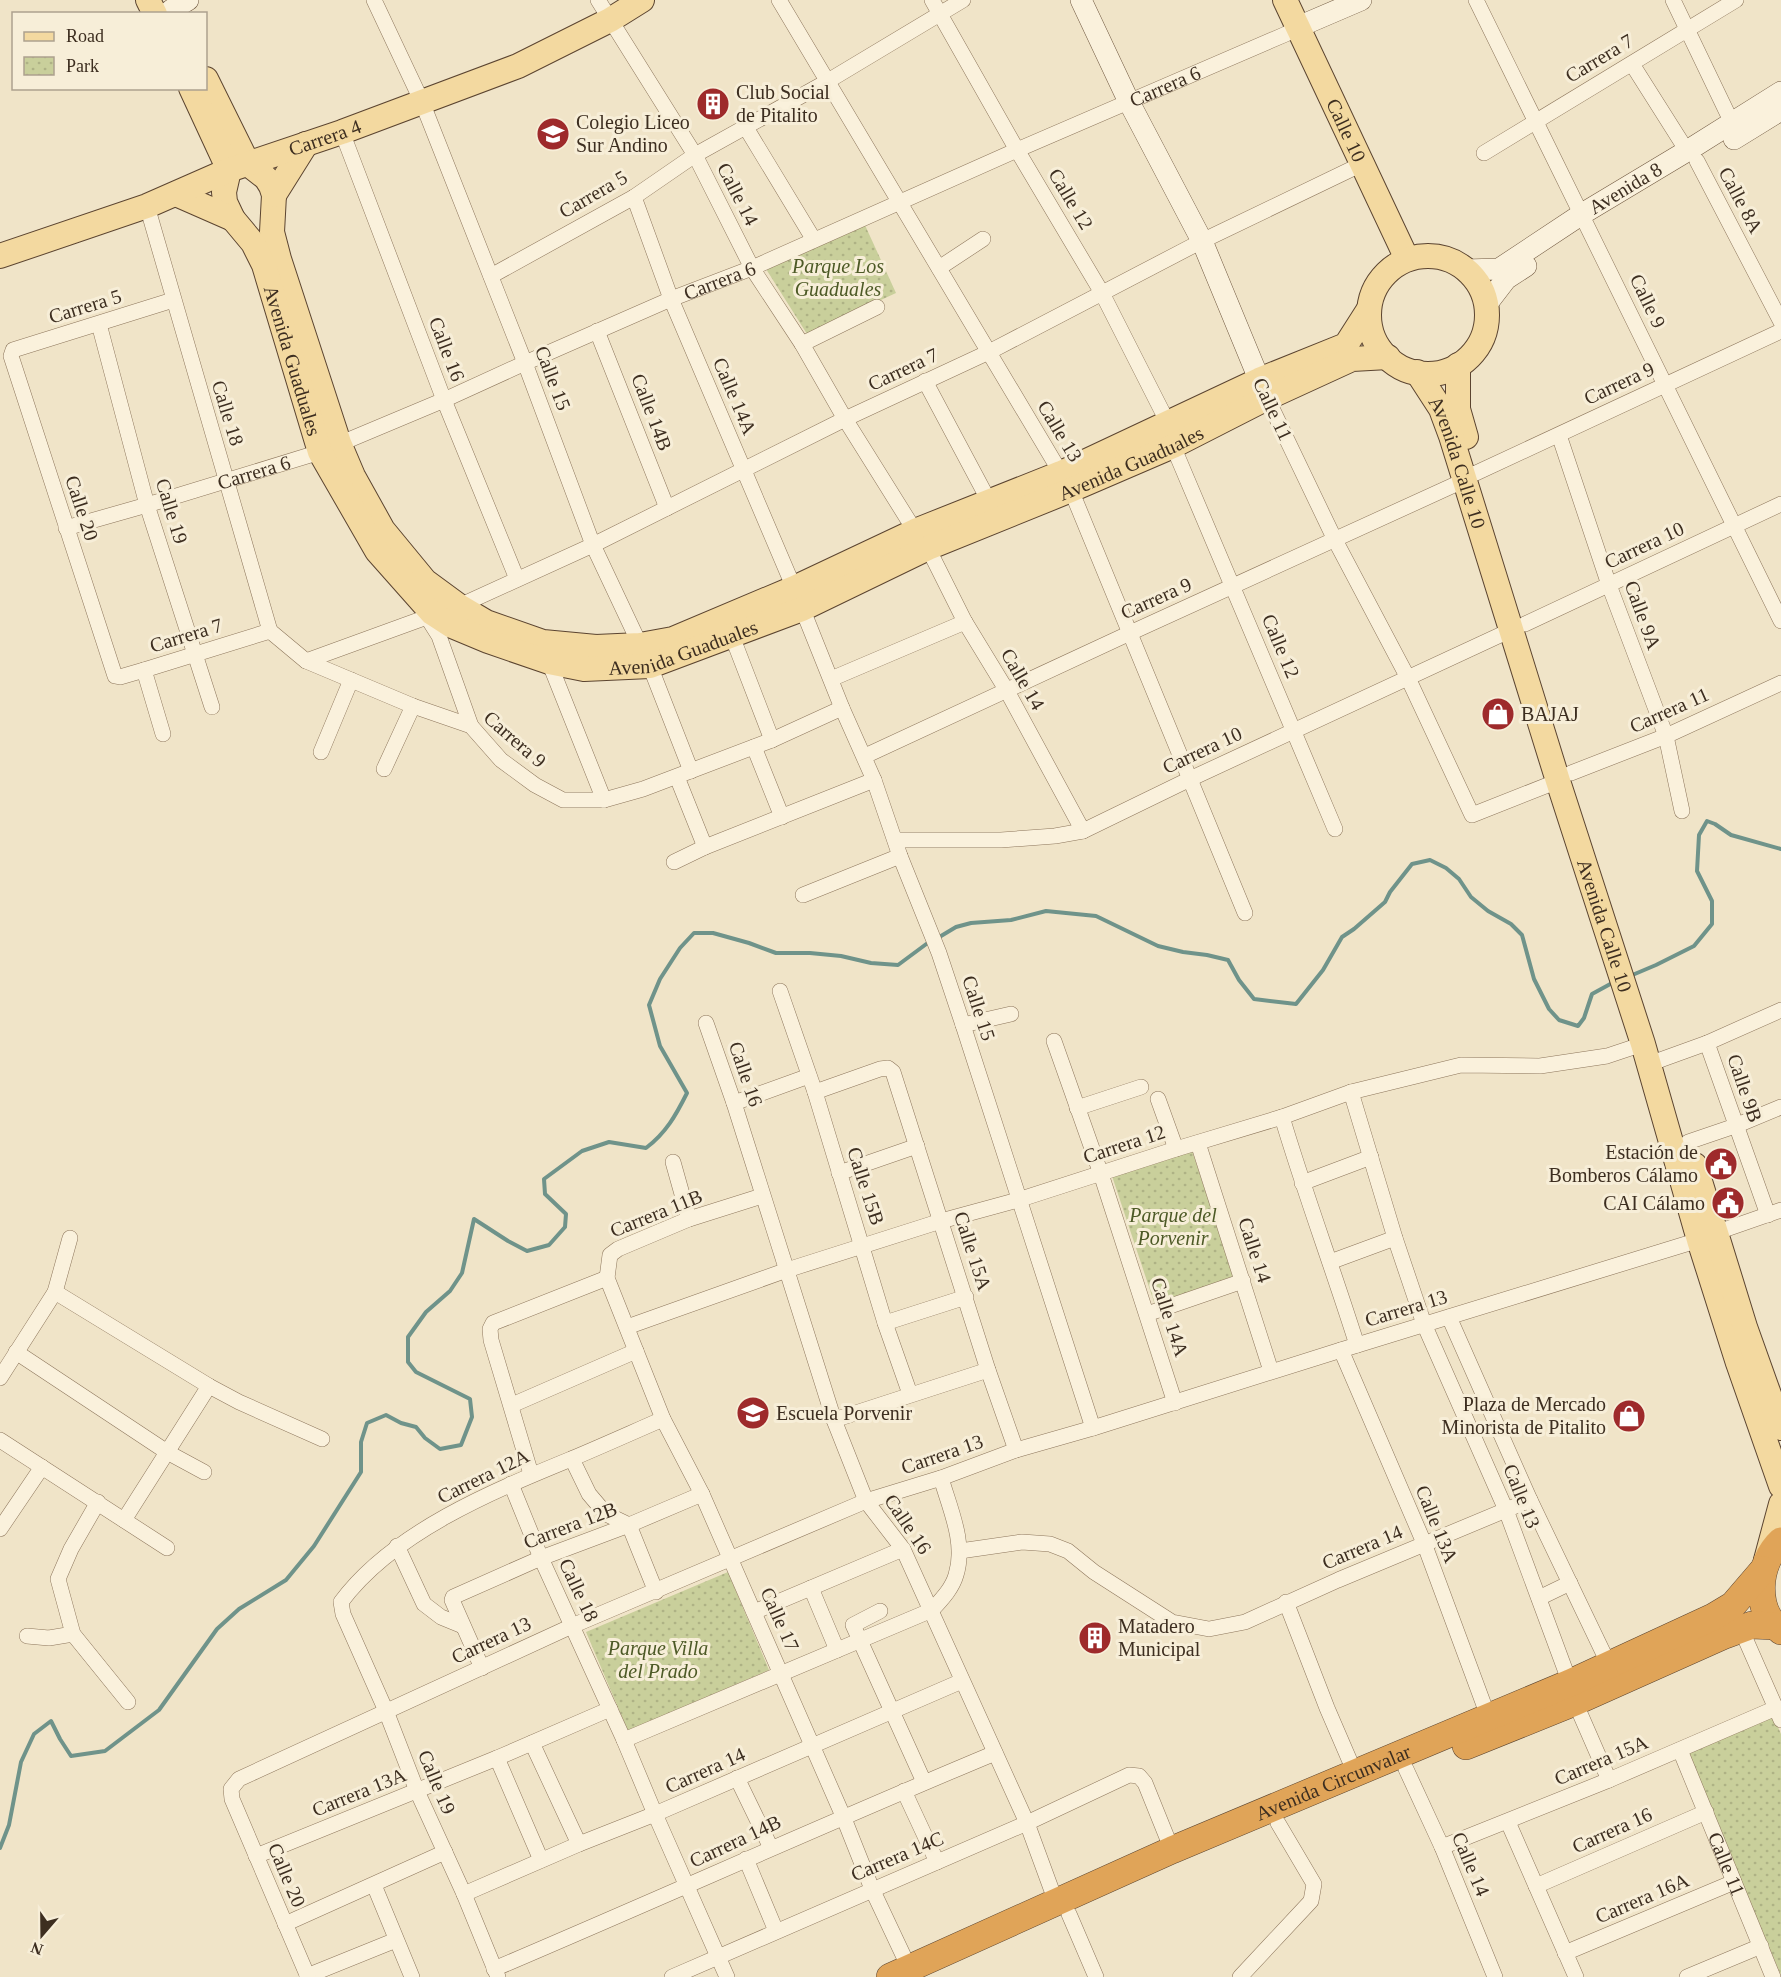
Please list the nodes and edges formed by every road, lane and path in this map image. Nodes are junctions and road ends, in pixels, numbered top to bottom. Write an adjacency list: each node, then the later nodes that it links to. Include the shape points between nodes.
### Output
1 (148, 0): 13 (main road)
2 (374, 0): 23 (street, Calle 15)
3 (642, 0): 14 (main road, Carrera 4)
4 (779, 0): 19 (street, Calle 13)
5 (932, 0): 15 (street, Calle 12)
6 (963, 0): 15 (street, Carrera 5)
7 (1081, 0): 24 (main road, Calle 11)
8 (1285, 0): 16 (main road, Calle 10)
9 (1360, 0): 16 (main road, Carrera 6)
10 (1476, 0): 26 (street, Calle 9)
11 (1674, 0): 17 (street)
12 (1736, 0): 17 (street, Carrera 7)
13 (171, 7)
14 (604, 10): 23 (main road, Carrera 4, via 518,66); 33 (street, Calle 14)
15 (940, 14): 19 (street, Carrera 5); 31 (street, Calle 12)
16 (1298, 27): 24 (street, Carrera 6); 35 (main road, Calle 10)
17 (1688, 29): 18 (street, Carrera 7); 27 (street)
18 (1632, 64): 26 (street, Carrera 7); 34 (street, Calle 8A)
19 (828, 81): 28 (street, Carrera 5); 40 (street, Calle 13)
20 (207, 82): 36 (main road)
21 (192, 90): 36 (main road)
22 (1781, 92): 27 (main road, Avenida 8)
23 (422, 102): 29 (main road, Carrera 4); 52 (street, Calle 15)
24 (1129, 102): 31 (street, Carrera 6); 46 (main road, Calle 11)
25 (1781, 110): 34 (main road, Avenida 8)
26 (1535, 121): 32 (street, Carrera 7); 43 (street, Calle 9)
27 (1732, 123): 34 (main road, Avenida 8)
28 (746, 126): 33 (street, Carrera 5); 45 (street)
29 (342, 132): 30 (main road, Carrera 4); 73 (street, Calle 16)
30 (306, 144): 36 (main road, Carrera 4); 38 (main road)
31 (1017, 150): 40 (street, Carrera 6); 53 (street, Calle 12)
32 (1484, 153)
33 (695, 155): 39 (street, Carrera 5); 49 (street, Calle 14)
34 (1692, 156): 43 (main road, Avenida 8); 59 (street, Calle 8A)
35 (1362, 164): 46 (street, Carrera 7); 48 (main road, Calle 10)
36 (238, 167): 37 (main road, Carrera 4); 38 (main road, via 266,178); 42 (main road, Avenida Guaduales, via 224,192)
37 (176, 194): 41 (main road, Carrera 4); 42 (main road)
38 (274, 195): 77 (main road, Avenida Guaduales, via 272,232)
39 (634, 196): 52 (street, Carrera 5); 54 (street, Calle 14A)
40 (900, 203): 45 (street, Carrera 6); 50 (street, Calle 13)
41 (147, 206): 47 (main road, Carrera 4); 55 (street, Calle 18)
42 (233, 219): 77 (main road, Avenida Guaduales, via 253,243 264,265)
43 (1585, 220): 51 (main road, Avenida 8, via 1499,269); 56 (main road, Avenida 8, via 1506,279); 71 (street, Calle 9)
44 (983, 239): 50 (street)
45 (814, 240): 49 (street, Carrera 6)
46 (1202, 242): 53 (street, Carrera 7); 72 (main road, Calle 11)
47 (0, 256)
48 (1407, 259): 51 (main road, via 1438,256); 58 (main road, via 1381,279)
49 (753, 268): 54 (street, Carrera 6); 63 (street, Calle 14)
50 (939, 268): 65 (street, Calle 13)
51 (1466, 270): 56 (main road, via 1479,286)
52 (491, 276): 67 (street, Calle 15)
53 (1102, 293): 65 (street, Carrera 7); 75 (street, Calle 12)
54 (671, 299): 61 (street, Carrera 6); 78 (street, Calle 14A)
55 (173, 300): 60 (street, Carrera 5); 80 (street, Calle 18)
56 (1486, 305): 68 (main road, via 1487,319 1478,346)
57 (877, 307): 63 (street)
58 (1369, 309): 66 (main road, via 1373,335); 72 (main road, Avenida Guaduales, via 1346,345)
59 (1781, 322)
60 (99, 324): 64 (street, Carrera 5); 84 (street, Calle 19)
61 (597, 331): 67 (street, Carrera 6); 85 (street, Calle 14B)
62 (1781, 331): 71 (street, Carrera 9)
63 (802, 345): 74 (street, Calle 14)
64 (11, 352): 87 (street, Calle 20)
65 (989, 352): 70 (street, Carrera 7); 81 (street, Calle 13)
66 (1388, 357): 69 (main road); 72 (main road, Avenida Guaduales, via 1353,359)
67 (525, 363): 73 (street, Carrera 6); 90 (street, Calle 15)
68 (1458, 365): 69 (main road, via 1445,371); 79 (main road, Avenida Calle 10, via 1458,409)
69 (1417, 372): 79 (main road, Avenida Calle 10, via 1441,409)
70 (925, 381): 74 (street, Carrera 7); 82 (street)
71 (1666, 385): 76 (street, Carrera 9); 86 (street, Calle 9)
72 (1263, 389): 75 (main road, Avenida Guaduales); 89 (street, Calle 11)
73 (444, 400): 77 (street, Carrera 6); 91 (street, Calle 16)
74 (845, 419): 78 (street, Carrera 7); 88 (street, Calle 14)
75 (1171, 434): 81 (main road, Avenida Guaduales); 93 (street, Calle 12)
76 (1559, 435): 79 (street, Carrera 9); 92 (street, Calle 9A)
77 (330, 447): 80 (street, Carrera 6); 95 (main road, Avenida Guaduales, via 353,476 383,530 425,581); 96 (main road, Avenida Guaduales, via 377,551)
78 (744, 471): 85 (street, Carrera 7); 94 (street, Calle 14A)
79 (1470, 477): 89 (street, Carrera 9); 99 (main road, Avenida Calle 10)
80 (226, 479): 84 (street, Carrera 6); 100 (street, Calle 18)
81 (1066, 482): 82 (main road, Avenida Guaduales); 88 (main road, Avenida Guaduales); 101 (street, Calle 13)
82 (989, 501): 88 (main road, Avenida Guaduales)
83 (1781, 504): 86 (street, Carrera 10)
84 (147, 506): 87 (street, Carrera 6); 103 (street, Calle 19)
85 (667, 508): 90 (street, Carrera 7)
86 (1735, 526): 92 (street, Carrera 10); 97 (street, Calle 9)
87 (66, 528): 108 (street, Calle 20)
88 (922, 539): 94 (main road, Avenida Guaduales); 98 (street, Calle 14)
89 (1335, 540): 93 (street, Carrera 9); 109 (street, Calle 11)
90 (593, 545): 91 (street, Carrera 7); 104 (street, Calle 15)
91 (517, 579): 95 (street, Carrera 7)
92 (1609, 585): 99 (street, Carrera 10); 120 (street, Calle 9A)
93 (1233, 587): 101 (street, Carrera 9); 118 (street, Calle 12)
94 (798, 599): 102 (main road, Avenida Guaduales); 104 (main road, Avenida Guaduales, via 673,639); 110 (street, Calle 15)
95 (459, 606): 104 (main road, Avenida Guaduales, via 486,622 543,642 596,646)
96 (430, 615): 105 (street); 106 (main road, Avenida Guaduales); 117 (street)
97 (1781, 621)
98 (966, 622): 110 (street); 113 (street, Calle 14)
99 (1518, 627): 109 (street, Carrera 10); 127 (main road, Avenida Calle 10)
100 (270, 631): 103 (street, Carrera 7); 105 (street, Carrera 9)
101 (1130, 633): 113 (street, Carrera 9); 128 (street, Calle 13)
102 (732, 636): 104 (main road, Avenida Guaduales); 121 (street)
103 (194, 655): 107 (street, Carrera 7); 115 (street, Calle 19)
104 (645, 656): 106 (main road, Avenida Guaduales, via 584,669); 126 (street, Calle 15)
105 (306, 661): 111 (street, Carrera 9)
106 (549, 662): 130 (street)
107 (144, 670): 108 (street, Carrera 7); 119 (street)
108 (114, 676)
109 (1408, 678): 118 (street, Carrera 10); 132 (street, Calle 11)
110 (831, 679): 116 (street, Calle 15)
111 (351, 680): 114 (street, Carrera 9); 123 (street)
112 (1781, 683): 120 (street, Carrera 11)
113 (1007, 691): 124 (street, Carrera 9); 135 (street, Calle 14)
114 (413, 706): 117 (street, Carrera 9); 125 (street)
115 (212, 707)
116 (842, 708): 121 (street, Carrera 9); 124 (street, Calle 15)
117 (471, 726): 130 (street, Carrera 9, via 501,760 535,785 563,800)
118 (1294, 732): 128 (street, Carrera 10); 134 (street, Calle 12)
119 (163, 734)
120 (1666, 736): 127 (street, Carrera 11); 131 (street, Calle 9A)
121 (772, 740): 122 (street, Carrera 9)
122 (754, 747): 126 (street, Carrera 9); 133 (street)
123 (321, 752)
124 (865, 756): 129 (street, Calle 15)
125 (384, 769)
126 (684, 774): 130 (street, Carrera 9); 137 (street, Calle 15)
127 (1565, 777): 132 (street, Carrera 11); 149 (main road, Avenida Calle 10)
128 (1190, 779): 135 (street, Carrera 10); 141 (street, Calle 13)
129 (874, 780): 133 (street); 136 (street, Calle 15)
130 (603, 800)
131 (1682, 811)
132 (1472, 814)
133 (782, 817): 137 (street)
134 (1335, 829)
135 (1083, 831): 136 (street, Carrera 10, via 1001,840)
136 (895, 840): 138 (street, Calle 15)
137 (705, 848): 139 (street)
138 (900, 856): 140 (street); 146 (street, Calle 15)
139 (675, 862)
140 (803, 895)
141 (1245, 913)
142 (780, 991): 150 (street, Calle 15B)
143 (1781, 1011): 148 (street, Carrera 12)
144 (1011, 1014): 146 (street)
145 (706, 1023): 155 (street, Calle 16)
146 (963, 1024): 170 (street, Calle 15)
147 (1054, 1041): 157 (street, Calle 14A)
148 (1707, 1043): 149 (street, Carrera 12); 159 (street, Calle 9B)
149 (1652, 1052): 153 (street, Carrera 12, via 1540,1066 1461,1065); 160 (main road, Avenida Calle 10); 174 (main road, Avenida Calle 10)
150 (809, 1076): 152 (street, Calle 15B); 155 (street)
151 (1142, 1088): 157 (street)
152 (815, 1092): 162 (street, Calle 15A, via 888,1068 893,1072); 166 (street, Calle 15B)
153 (1351, 1092): 158 (street, Carrera 12); 164 (street, Calle 13)
154 (1158, 1099): 163 (street)
155 (734, 1103): 169 (street, Calle 16)
156 (1781, 1107): 159 (street)
157 (1077, 1108): 167 (street, Calle 14A)
158 (1282, 1117): 161 (street, Carrera 12); 168 (street)
159 (1735, 1126): 160 (street); 171 (street, Calle 9B)
160 (1688, 1142): 174 (main road, Avenida Calle 10)
161 (1198, 1143): 163 (street, Carrera 12); 181 (street, Calle 14)
162 (916, 1146): 166 (street); 173 (street, Calle 15A)
163 (1176, 1149): 167 (street, Carrera 12)
164 (1371, 1156): 168 (street); 176 (street, Calle 13)
165 (673, 1162): 172 (street)
166 (839, 1173): 177 (street, Calle 15B)
167 (1101, 1174): 170 (street, Carrera 12); 184 (street, Calle 14A)
168 (1302, 1183): 178 (street)
169 (762, 1196): 172 (street, Carrera 11B); 179 (street, Calle 16)
170 (1018, 1200): 173 (street, Carrera 12); 205 (street, Calle 15)
171 (1774, 1212): 174 (street, Carrera 13)
172 (689, 1220): 180 (street, Carrera 11B, via 618,1249 610,1255)
173 (941, 1221): 177 (street, Carrera 12); 183 (street, Calle 15A)
174 (1707, 1237): 185 (street, Carrera 13); 199 (main road, Avenida Calle 10); 217 (main road, Avenida Calle 10, via 1738,1363)
175 (70, 1238): 182 (street)
176 (1395, 1238): 178 (street); 186 (street, Calle 13)
177 (863, 1247): 179 (street, Carrera 12); 187 (street, Calle 15B)
178 (1330, 1262): 189 (street)
179 (787, 1270): 188 (street, Carrera 12); 204 (street, Calle 16)
180 (608, 1278): 188 (street, Calle 17); 202 (street, via 493,1323 491,1340)
181 (1243, 1281): 184 (street); 194 (street, Calle 14)
182 (55, 1292): 192 (street); 196 (street)
183 (966, 1297): 187 (street); 193 (street, Calle 15A)
184 (1147, 1314): 201 (street, Calle 14A)
185 (1449, 1317): 186 (street, Carrera 13); 198 (street, Calle 13)
186 (1422, 1318): 189 (street, Carrera 13); 200 (street, Calle 13)
187 (885, 1323): 197 (street, Calle 15B)
188 (627, 1327): 191 (street, Calle 17)
189 (1357, 1345): 190 (street, Carrera 13)
190 (1341, 1350): 194 (street, Carrera 13); 227 (street, Calle 13A)
191 (636, 1351): 202 (street); 203 (street, Calle 17)
192 (16, 1353): 195 (street); 210 (street)
193 (988, 1370): 197 (street); 209 (street, Calle 15A)
194 (1271, 1371): 201 (street, Carrera 13)
195 (0, 1378)
196 (209, 1386): 207 (street); 210 (street)
197 (910, 1394): 204 (street)
198 (1482, 1394): 200 (street); 219 (street, Calle 13)
199 (1775, 1395): 206 (main road, Avenida Calle 10)
200 (1459, 1402): 223 (street, Calle 13)
201 (1175, 1403): 205 (street, Carrera 13)
202 (512, 1406): 214 (street)
203 (663, 1419): 211 (street, Carrera 12A); 218 (street, Calle 17)
204 (834, 1420): 220 (street, Calle 16)
205 (1093, 1428): 209 (street, Carrera 13)
206 (1781, 1428)
207 (322, 1439)
208 (0, 1440): 212 (street)
209 (1016, 1450): 215 (street, Carrera 13)
210 (167, 1452): 213 (street); 224 (street)
211 (572, 1458): 214 (street, Carrera 12A); 225 (street, via 589,1494 606,1514)
212 (42, 1467): 221 (street); 226 (street)
213 (204, 1472)
214 (531, 1474): 216 (street, Carrera 12A)
215 (941, 1478): 220 (street, Carrera 13); 231 (street)
216 (511, 1484): 228 (street, Carrera 12A); 232 (street, Calle 18)
217 (1781, 1486)
218 (702, 1494): 225 (street, Carrera 12B); 234 (street, Calle 17)
219 (1530, 1500): 223 (street, Carrera 14); 235 (street, Calle 13)
220 (866, 1501): 230 (street, Calle 16); 234 (street, Carrera 13)
221 (98, 1502): 224 (street); 248 (street, via 58,1579)
222 (1781, 1504): 233 (main road)
223 (1506, 1510): 227 (street, Carrera 14); 238 (street, Calle 13)
224 (124, 1520): 229 (street)
225 (629, 1525): 232 (street, Carrera 12B); 237 (street)
226 (0, 1529)
227 (1424, 1543): 240 (street, Carrera 14); 263 (street, Calle 13A)
228 (397, 1546): 239 (street, Carrera 12A); 244 (street, via 424,1604)
229 (167, 1548)
230 (903, 1549): 236 (street); 242 (street, Calle 16)
231 (960, 1551): 240 (street, Carrera 14, via 1022,1542 1050,1544 1068,1551 1173,1622 1209,1629 1245,1622); 242 (street, via 956,1576)
232 (541, 1558): 244 (street, Carrera 12B, via 453,1597); 245 (street, Calle 18)
233 (1770, 1558): 247 (highway, via 1761,1587 1764,1604); 254 (highway, Avenida Circunvalar, via 1733,1605)
234 (730, 1559): 237 (street, Carrera 13); 243 (street, Calle 17)
235 (1570, 1583): 238 (street); 254 (street, Calle 13)
236 (811, 1588): 243 (street); 251 (street)
237 (656, 1592): 245 (street, Carrera 13)
238 (1539, 1598): 257 (street, Calle 13)
239 (341, 1602): 261 (street, Calle 19)
240 (1286, 1602): 271 (street)
241 (880, 1611): 250 (street, via 853,1625)
242 (932, 1611): 250 (street); 255 (street, Calle 16)
243 (754, 1612): 253 (street, Calle 17)
244 (463, 1626): 252 (street)
245 (572, 1626): 252 (street, Carrera 13); 259 (street, Calle 18)
246 (1741, 1629): 247 (highway, Avenida Circunvalar, via 1752,1625); 254 (highway, Avenida Circunvalar); 256 (street)
247 (1778, 1629)
248 (73, 1634): 249 (street); 258 (street)
249 (27, 1636)
250 (860, 1640): 251 (street); 260 (street)
251 (837, 1650): 253 (street)
252 (482, 1668): 261 (street, Carrera 13)
253 (781, 1674): 264 (street); 266 (street, Calle 17)
254 (1613, 1674): 257 (highway, Avenida Circunvalar)
255 (962, 1681): 260 (street, Carrera 14); 268 (street, Calle 16)
256 (1774, 1686): 262 (street)
257 (1572, 1693): 263 (highway, Avenida Circunvalar); 270 (highway, Avenida Circunvalar); 273 (street, Calle 13)
258 (128, 1702)
259 (610, 1709): 264 (street, Calle 18); 265 (street, Carrera 13A)
260 (893, 1710): 266 (street, Carrera 14); 274 (street)
261 (386, 1711): 275 (street, Carrera 13, via 238,1779); 276 (street, Calle 19)
262 (1778, 1714): 267 (street, Carrera 15A)
263 (1488, 1716): 271 (highway, Avenida Circunvalar)
264 (624, 1740): 279 (street, Calle 18)
265 (532, 1743): 269 (street, Carrera 13A); 284 (street)
266 (812, 1745): 272 (street, Carrera 14); 280 (street, Calle 17)
267 (1680, 1750): 273 (street, Carrera 15A); 278 (street, Calle 11)
268 (994, 1753): 274 (street, Carrera 14B); 282 (street, Calle 16)
269 (497, 1758): 276 (street, Carrera 13A); 291 (street)
270 (1406, 1769): 283 (highway, Avenida Circunvalar); 285 (street, Calle 14)
271 (1355, 1773): 287 (highway, Avenida Circunvalar)
272 (737, 1778): 279 (street, Carrera 14); 286 (street)
273 (1609, 1780): 281 (street, Carrera 15A)
274 (924, 1782): 277 (street, Carrera 14B)
275 (231, 1789): 289 (street, Calle 20)
276 (417, 1791): 288 (street, Calle 19); 289 (street, Carrera 13A)
277 (904, 1791): 280 (street, Carrera 14B); 292 (street)
278 (1706, 1812): 293 (street, Calle 11); 296 (street, Carrera 16)
279 (655, 1815): 284 (street, Carrera 14); 295 (street, Calle 18)
280 (843, 1816): 286 (street, Carrera 14B); 297 (street, Calle 17)
281 (1508, 1822): 285 (street, Carrera 15A); 296 (street)
282 (1027, 1823): 287 (street, Carrera 14C, via 1129,1775 1139,1776); 292 (street, Carrera 14C); 299 (street, Calle 16)
283 (1278, 1823): 299 (highway, Avenida Circunvalar); 313 (street, via 1314,1884 1311,1901)
284 (579, 1844): 291 (street, Carrera 14)
285 (1442, 1847): 314 (street, Calle 14)
286 (771, 1848): 290 (street, Carrera 14B)
287 (1172, 1850): 299 (highway, Avenida Circunvalar)
288 (445, 1852): 294 (street); 298 (street, Calle 19)
289 (256, 1856): 300 (street, Calle 20)
290 (746, 1859): 295 (street, Carrera 14B); 301 (street)
291 (541, 1860): 298 (street, Carrera 14)
292 (937, 1862): 297 (street, Carrera 14C)
293 (1734, 1882): 303 (street, Calle 11); 304 (street, Carrera 16A)
294 (374, 1885): 300 (street); 302 (street)
295 (688, 1886): 305 (street, Calle 18); 306 (street, Carrera 14B)
296 (1536, 1886): 304 (street)
297 (872, 1889): 301 (street, Carrera 14C); 307 (street, Calle 17)
298 (464, 1894): 306 (street, Calle 19)
299 (1063, 1908): 307 (highway, Avenida Circunvalar); 312 (street, Calle 16)
300 (285, 1924): 308 (street, Calle 20)
301 (776, 1931): 305 (street, Carrera 14C)
302 (396, 1940): 308 (street); 309 (street)
303 (1761, 1946): 316 (street); 317 (street, Calle 11)
304 (1565, 1953): 315 (street)
305 (718, 1956): 310 (street, Carrera 14C); 311 (street, Calle 18)
306 (496, 1973)
307 (911, 1975)
308 (308, 1976)
309 (412, 1977)
310 (672, 1977)
311 (727, 1977)
312 (1096, 1977)
313 (1240, 1977)
314 (1495, 1977)
315 (1576, 1977)
316 (1687, 1977)
317 (1773, 1977)

